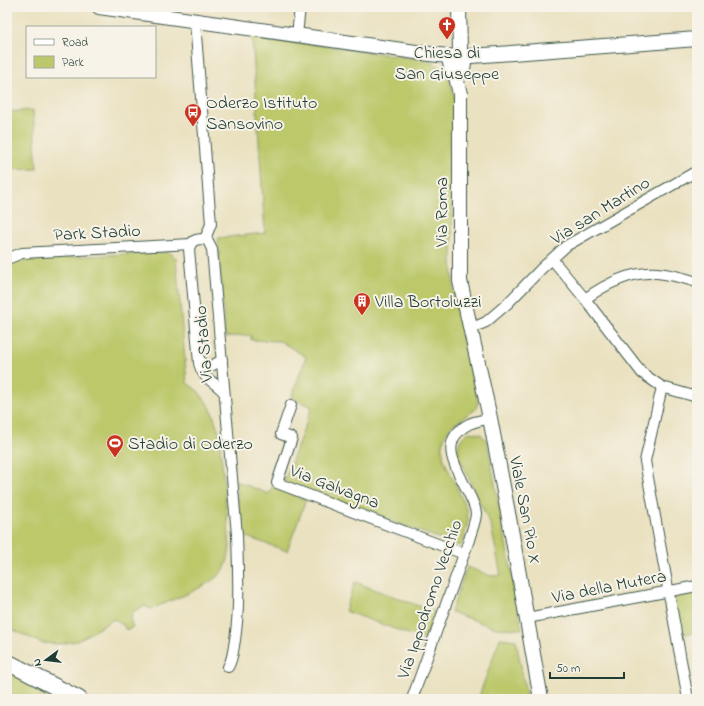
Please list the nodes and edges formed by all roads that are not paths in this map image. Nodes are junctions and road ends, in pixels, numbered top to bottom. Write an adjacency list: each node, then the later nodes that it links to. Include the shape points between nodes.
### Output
1 (99, 7): 4 (street)
2 (300, 7): 5 (street)
3 (459, 7): 7 (street, Via Roma, via 460,50)
4 (195, 22): 5 (street); 9 (street, via 211,224)
5 (297, 35): 7 (street, via 430,54)
6 (697, 39): 7 (street, via 476,55)
7 (457, 64): 15 (street, Via Roma, via 460,94 460,281)
8 (697, 171): 12 (street, Via san Martino, via 566,246)
9 (205, 239): 10 (street, Park Stadio, via 198,239); 17 (street, Via Stadio, via 212,248)
10 (190, 244): 11 (street, Park Stadio, via 22,253); 16 (street)
11 (7, 259)
12 (552, 259): 14 (street); 15 (street, Via san Martino, via 486,322)
13 (697, 282): 14 (street, via 673,275 644,273 610,283)
14 (585, 299): 18 (street, via 636,366)
15 (470, 329): 22 (street, Viale San Pio X)
16 (199, 360): 17 (street, via 208,366); 19 (street, via 204,376)
17 (222, 360): 19 (street, Via Stadio)
18 (662, 387): 20 (street); 25 (street, via 644,461)
19 (224, 392): 28 (street, Via Stadio, via 237,535 238,580 236,631 232,661)
20 (697, 397)
21 (291, 405): 23 (street, Via Galvagna, via 281,434 292,438 277,483)
22 (490, 418): 23 (street, Via Ippodromo Vecchio, via 470,424 458,432 450,450 476,514); 26 (street, Viale San Pio X)
23 (464, 554): 30 (street, Via Ippodromo Vecchio)
24 (697, 586): 25 (street, Via della Mutera)
25 (668, 592): 26 (street, Via della Mutera); 32 (street)
26 (527, 618): 31 (street, Viale San Pio X)
27 (7, 662): 29 (main road)
28 (228, 667)
29 (79, 699)
30 (412, 699)
31 (541, 699)
32 (688, 699)

